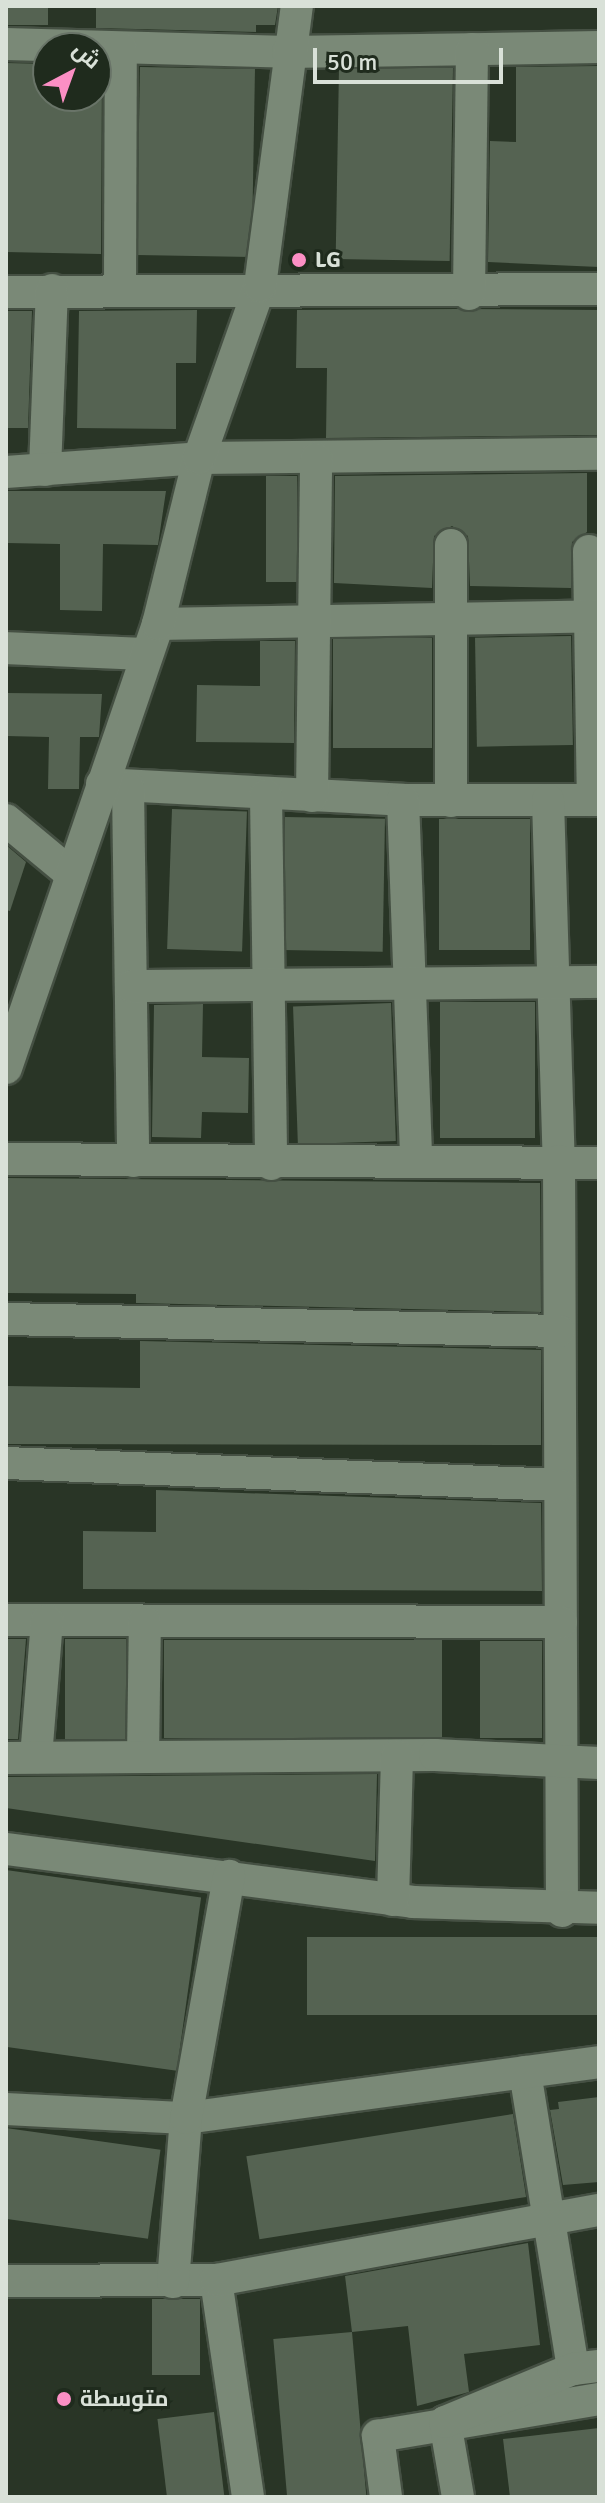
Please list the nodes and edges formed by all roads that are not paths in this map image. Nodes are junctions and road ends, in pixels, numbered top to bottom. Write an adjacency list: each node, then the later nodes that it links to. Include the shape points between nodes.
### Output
1 (297, 6): 6 (street)
2 (6, 44): 4 (street)
3 (599, 47): 5 (street)
4 (121, 48): 6 (street); 7 (street)
5 (472, 49): 6 (street); 12 (street)
6 (288, 52): 8 (street)
7 (120, 286): 8 (street); 10 (street)
8 (260, 286): 12 (street); 14 (street)
9 (599, 289): 12 (street)
10 (52, 290): 11 (street); 16 (street)
11 (6, 292)
12 (469, 294)
13 (599, 454): 15 (street)
14 (199, 458): 15 (street); 16 (street); 23 (street)
15 (316, 459): 22 (street)
16 (45, 470): 17 (street)
17 (6, 472)
18 (451, 545): 21 (street)
19 (589, 551): 20 (street)
20 (594, 616): 21 (street); 31 (street)
21 (452, 620): 22 (street); 32 (street)
22 (314, 621): 23 (street); 28 (street)
23 (158, 624): 25 (street)
24 (6, 648): 25 (street)
25 (146, 654): 26 (street)
26 (115, 786): 27 (street); 34 (street); 39 (street)
27 (266, 795): 28 (street); 36 (street)
28 (312, 796): 29 (street)
29 (403, 800): 32 (street); 38 (street)
30 (548, 800): 31 (street); 32 (street); 37 (street)
31 (596, 800)
32 (451, 801)
33 (6, 820): 34 (street)
34 (71, 874): 40 (street)
35 (599, 982): 37 (street)
36 (272, 983): 38 (street); 39 (street); 47 (street)
37 (554, 983): 38 (street); 45 (street)
38 (410, 984): 42 (street)
39 (131, 986): 44 (street)
40 (17, 1002): 41 (street)
41 (6, 1068)
42 (416, 1158): 45 (street); 47 (street)
43 (6, 1159): 44 (street)
44 (133, 1161): 47 (street)
45 (559, 1161): 46 (street); 49 (street)
46 (599, 1163)
47 (271, 1164)
48 (6, 1319): 49 (street)
49 (559, 1331): 51 (street)
50 (6, 1463): 51 (street)
51 (560, 1485): 55 (street)
52 (6, 1620): 53 (street)
53 (47, 1620): 54 (street); 58 (street)
54 (145, 1622): 55 (street); 57 (street)
55 (561, 1622): 60 (street)
56 (397, 1756): 57 (street); 60 (street); 63 (street)
57 (143, 1757): 58 (street)
58 (21, 1758)
59 (599, 1763): 60 (street)
60 (562, 1764): 65 (street)
61 (6, 1849): 62 (street)
62 (229, 1876): 63 (street); 69 (street)
63 (393, 1900): 65 (street)
64 (599, 1908): 65 (street)
65 (562, 1911)
66 (599, 2062): 67 (street)
67 (525, 2072): 69 (street); 71 (street)
68 (6, 2109): 69 (street)
69 (186, 2118): 74 (street)
70 (599, 2210): 71 (street)
71 (548, 2221): 72 (street); 75 (street)
72 (216, 2280): 74 (street); 78 (street)
73 (6, 2281): 74 (street)
74 (173, 2282)
75 (586, 2367): 77 (street)
76 (599, 2399): 77 (street)
77 (445, 2422): 79 (street, via 378,2436); 80 (street)
78 (248, 2497)
79 (386, 2497)
80 (458, 2497)

